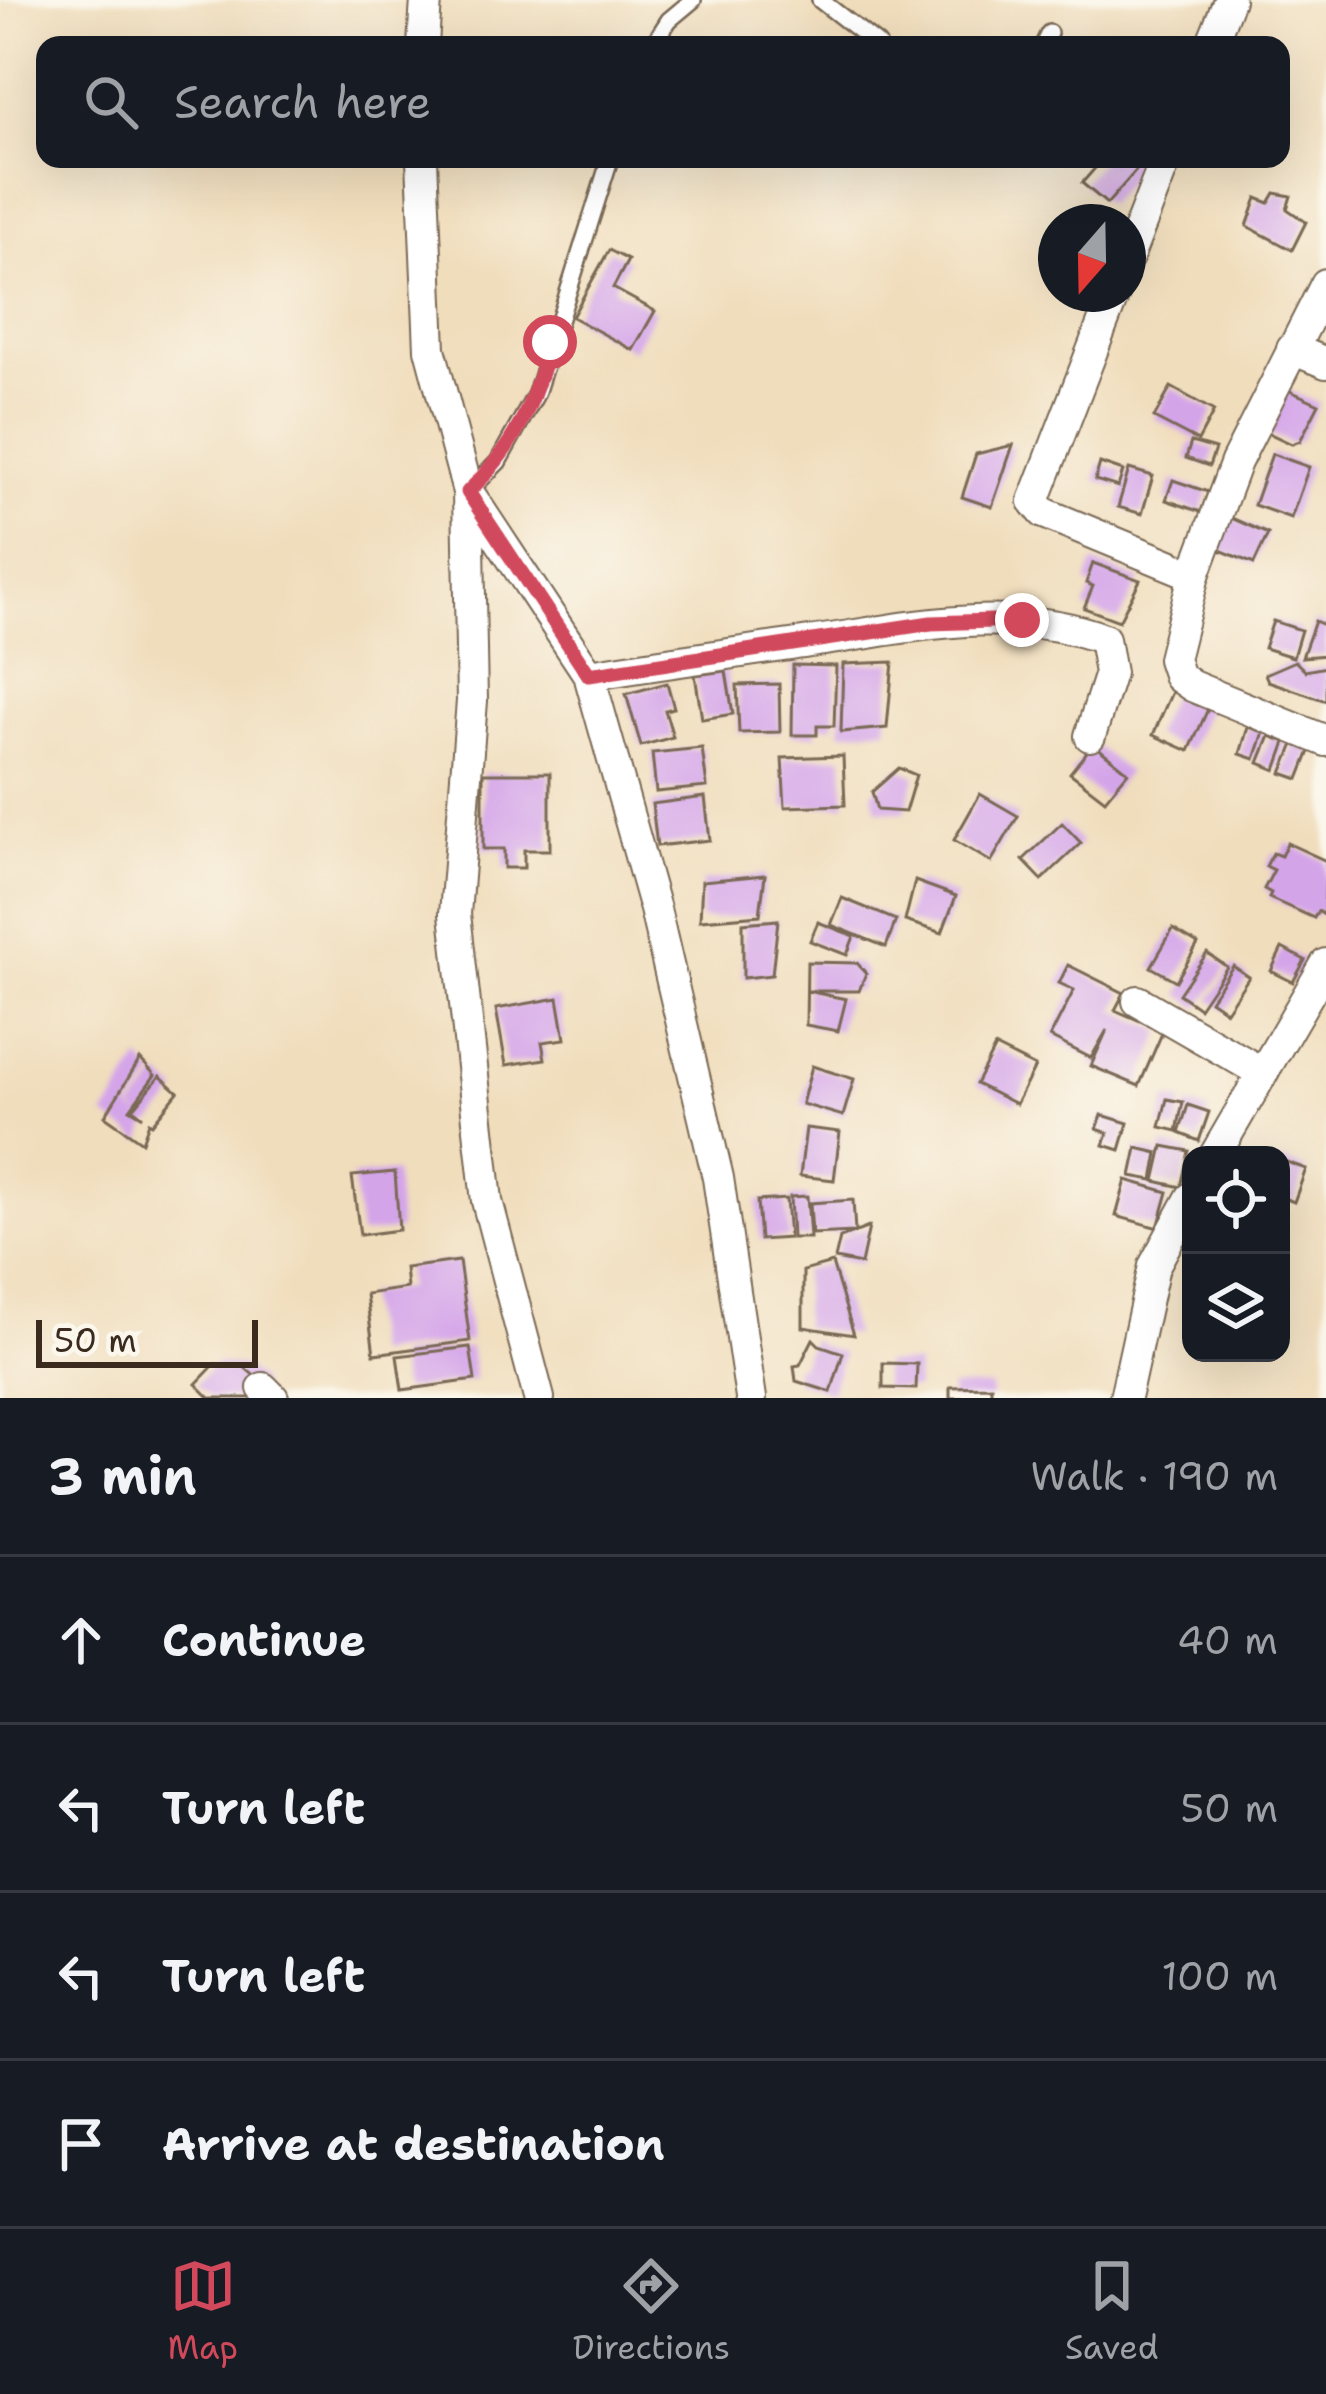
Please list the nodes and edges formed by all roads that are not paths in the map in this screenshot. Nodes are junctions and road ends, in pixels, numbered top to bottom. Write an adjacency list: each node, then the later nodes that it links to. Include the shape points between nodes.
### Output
1 (426, 0): 5 (street)
2 (692, 0): 6 (lane)
3 (820, 0): 7 (lane)
4 (1229, 0): 8 (street)
5 (424, 36)
6 (659, 36)
7 (866, 36)
8 (1215, 36)
9 (422, 168): 17 (street, via 430,350)
10 (607, 168): 17 (lane, via 536,394 499,462)
11 (1163, 168): 12 (street)
12 (1146, 211)
13 (1326, 284): 15 (street)
14 (1107, 312): 18 (street, via 1034,501 1044,513)
15 (1292, 349): 16 (street); 18 (street, via 1236,462)
16 (1326, 363)
17 (468, 492): 19 (street); 27 (street, via 472,701 455,914 487,1201)
18 (1194, 575): 21 (street, via 1173,659 1179,676)
19 (589, 675): 20 (street, via 931,623 1022,620 1104,639 1110,673); 28 (street, via 718,1178)
20 (1090, 736)
21 (1326, 741)
22 (1326, 964): 24 (street)
23 (1138, 1001): 24 (street)
24 (1261, 1072): 25 (street)
25 (1220, 1146)
26 (1182, 1215): 29 (street, via 1154,1266)
27 (539, 1398)
28 (751, 1398)
29 (1125, 1398)

